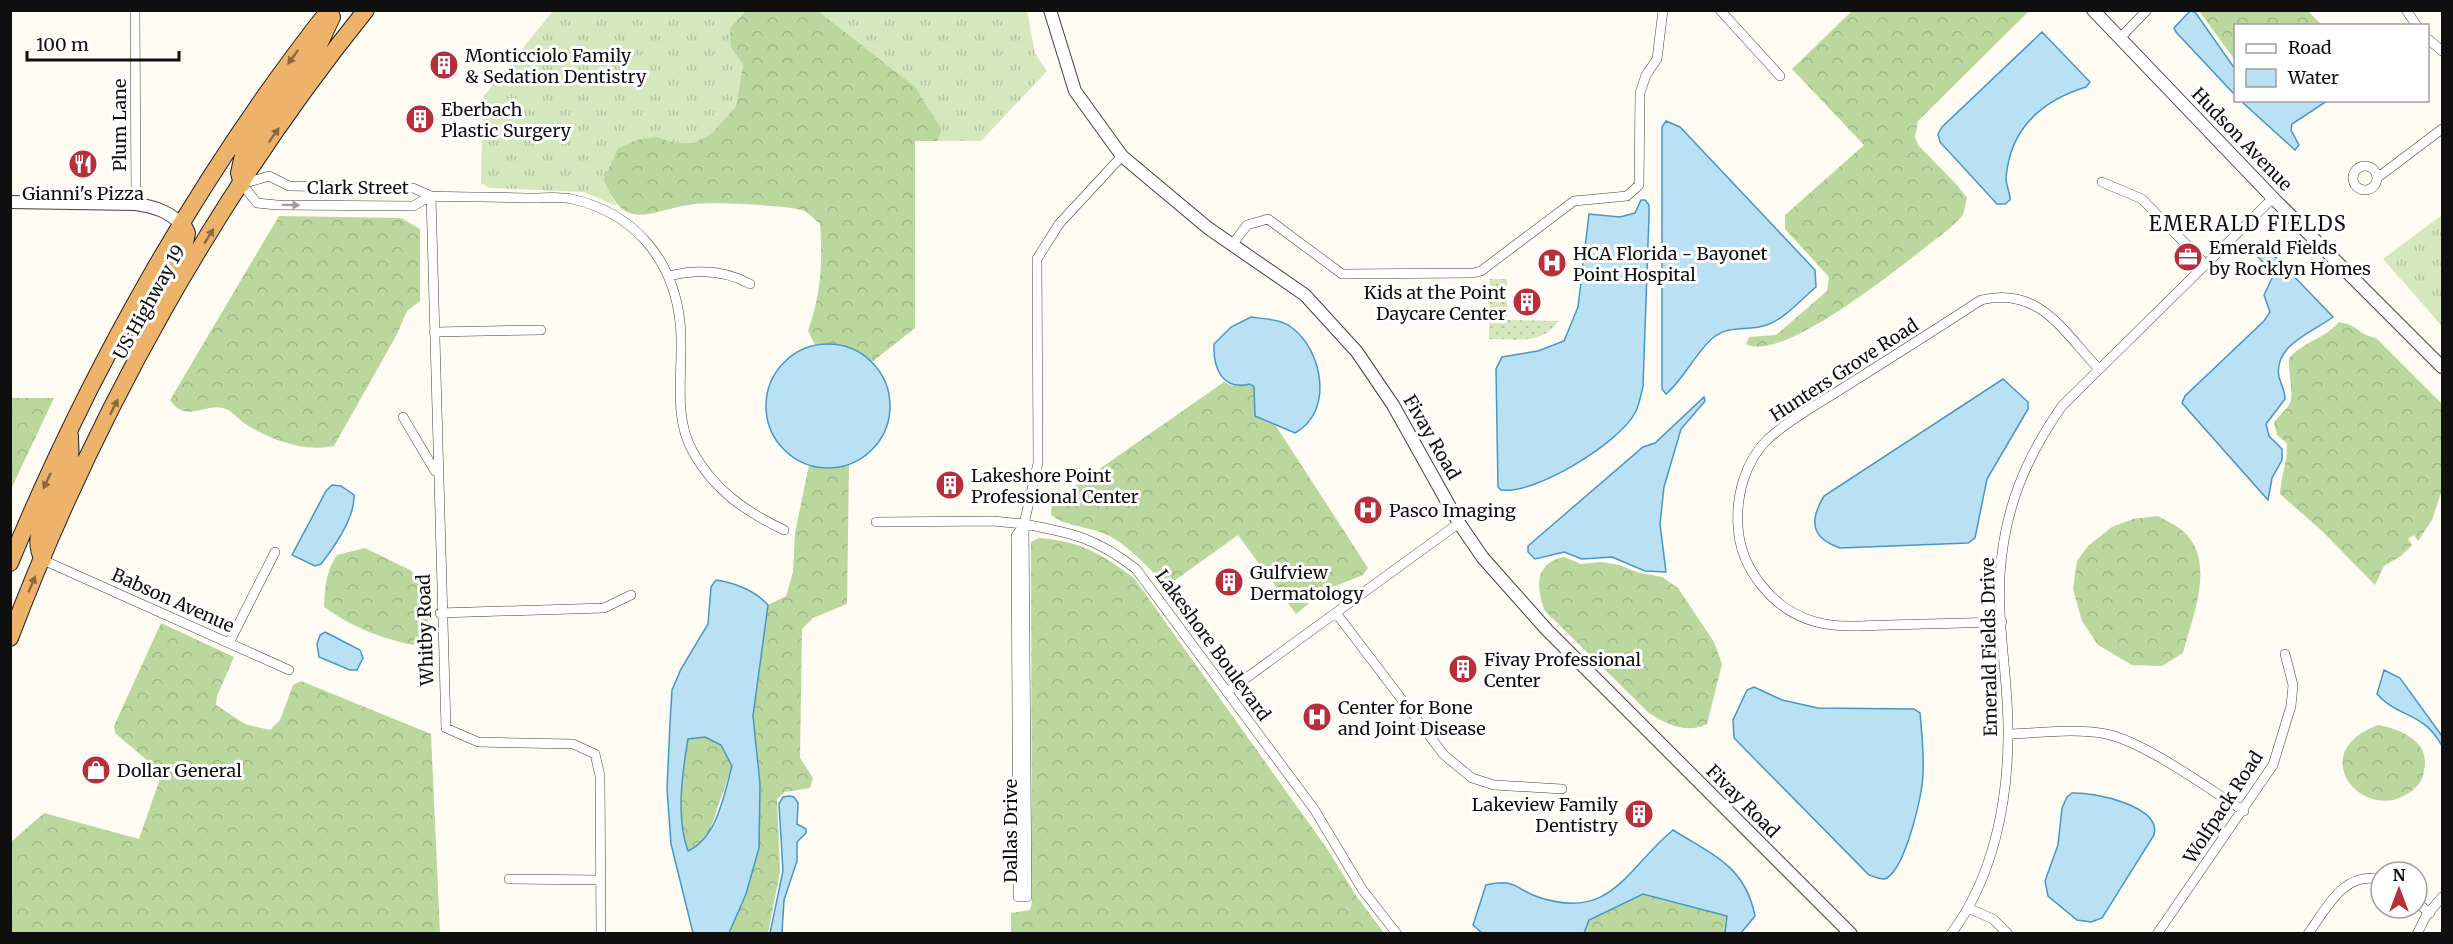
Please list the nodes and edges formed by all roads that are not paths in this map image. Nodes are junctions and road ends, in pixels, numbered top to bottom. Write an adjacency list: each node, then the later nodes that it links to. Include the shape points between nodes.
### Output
1 (135, 10): 24 (street, Plum Lane)
2 (329, 10): 25 (highway, US Highway 19, one-way to 25, via 260,104)
3 (335, 10): 20 (highway, via 317,49 243,155 239,173)
4 (366, 10): 20 (highway, US Highway 19, one-way to 4)
5 (1050, 10): 17 (street, Fivay Road, via 1075,91)
6 (1664, 10): 26 (street, via 1657,59 1640,93 1639,185 1627,196 1574,201 1481,271 1473,273 1342,274 1268,219 1247,225)
7 (1720, 10): 15 (street)
8 (2093, 10): 12 (street, Hudson Avenue)
9 (2147, 10): 12 (street)
10 (2406, 10): 11 (street)
11 (2416, 24)
12 (2120, 38): 22 (street, Hudson Avenue)
13 (2429, 41): 14 (street)
14 (2442, 51)
15 (1780, 76)
16 (2442, 129): 18 (street)
17 (1122, 156): 26 (street, Fivay Road); 40 (street, via 1059,224 1037,259 1038,463)
18 (2377, 178)
19 (2102, 182): 27 (street, via 2142,199)
20 (242, 184): 21 (street, Clark Street, via 269,176 289,186 413,188); 21 (street, Clark Street, one-way to 21, via 257,203 277,205 413,206); 34 (highway, US Highway 19, one-way to 20, via 198,253)
21 (431, 196): 28 (street, via 570,199 610,212 645,237); 31 (street, Whitby Road)
22 (2273, 198): 27 (street, Emerald Fields Drive); 32 (street, Hudson Avenue)
23 (10, 202): 24 (street)
24 (136, 204): 25 (street, via 168,212)
25 (183, 225): 34 (highway, via 187,232 183,252 144,323); 36 (highway, US Highway 19, via 128,319)
26 (1232, 245): 39 (street, Fivay Road, via 1305,295 1357,352 1398,412)
27 (2205, 264): 33 (street, Emerald Fields Drive)
28 (669, 276): 29 (street, via 687,272 727,273); 41 (street, via 680,322 681,411 692,451 718,488 749,514)
29 (750, 284)
30 (541, 330): 31 (street)
31 (434, 332): 37 (street, Whitby Road)
32 (2442, 367)
33 (2098, 368): 48 (street, Emerald Fields Drive, via 2046,428 2018,482 2001,565); 48 (street, Hunters Grove Road, via 2039,307 2020,298 2000,296 1981,300 1767,440 1741,484 1738,537 1745,562 1760,584 1784,607 1815,622 1842,626)
34 (128, 381): 43 (highway, US Highway 19, one-way to 34)
35 (403, 417): 37 (street)
36 (70, 433): 43 (highway, via 70,461 41,528 39,545); 44 (highway, US Highway 19, one-way to 44)
37 (437, 473): 46 (street, Whitby Road)
38 (876, 522): 40 (street, Lakeshore Boulevard)
39 (1459, 523): 47 (street); 65 (street, Fivay Road, via 1483,558 1547,630)
40 (1024, 524): 40 (street, Dallas Drive, via 1016,536 1018,897 1027,897); 53 (street, Lakeshore Boulevard, via 1090,539 1136,569)
41 (784, 530)
42 (275, 552): 50 (street)
43 (43, 560): 49 (highway, US Highway 19, one-way to 43); 50 (street, Babson Avenue)
44 (10, 563)
45 (631, 596): 46 (street, via 604,608)
46 (441, 613): 59 (street, Whitby Road, via 446,728 478,742 573,744 595,754 600,776)
47 (1336, 613): 53 (street); 55 (street, via 1444,755 1472,778 1494,785)
48 (2002, 622): 54 (street, Emerald Fields Drive)
49 (10, 638)
50 (229, 643): 52 (street, Babson Avenue)
51 (2286, 654): 56 (street, Wolfpack Road, via 2293,685 2283,736 2273,765)
52 (289, 670)
53 (1227, 692): 64 (street, Lakeshore Boulevard, via 1314,809 1362,889)
54 (2008, 734): 56 (street, via 2108,734 2132,743); 61 (street, Emerald Fields Drive, via 1997,833)
55 (1562, 789)
56 (2244, 811): 68 (street, Wolfpack Road)
57 (2369, 877): 69 (street, via 2354,880 2341,889)
58 (509, 879): 59 (street)
59 (600, 880): 63 (street, Whitby Road)
60 (2442, 897): 62 (street)
61 (1970, 909): 66 (street, Emerald Fields Drive); 67 (street)
62 (2430, 913): 70 (street)
63 (601, 933)
64 (1397, 933)
65 (1851, 933)
66 (1952, 933)
67 (2008, 933)
68 (2157, 933)
69 (2308, 933)
70 (2417, 933)

